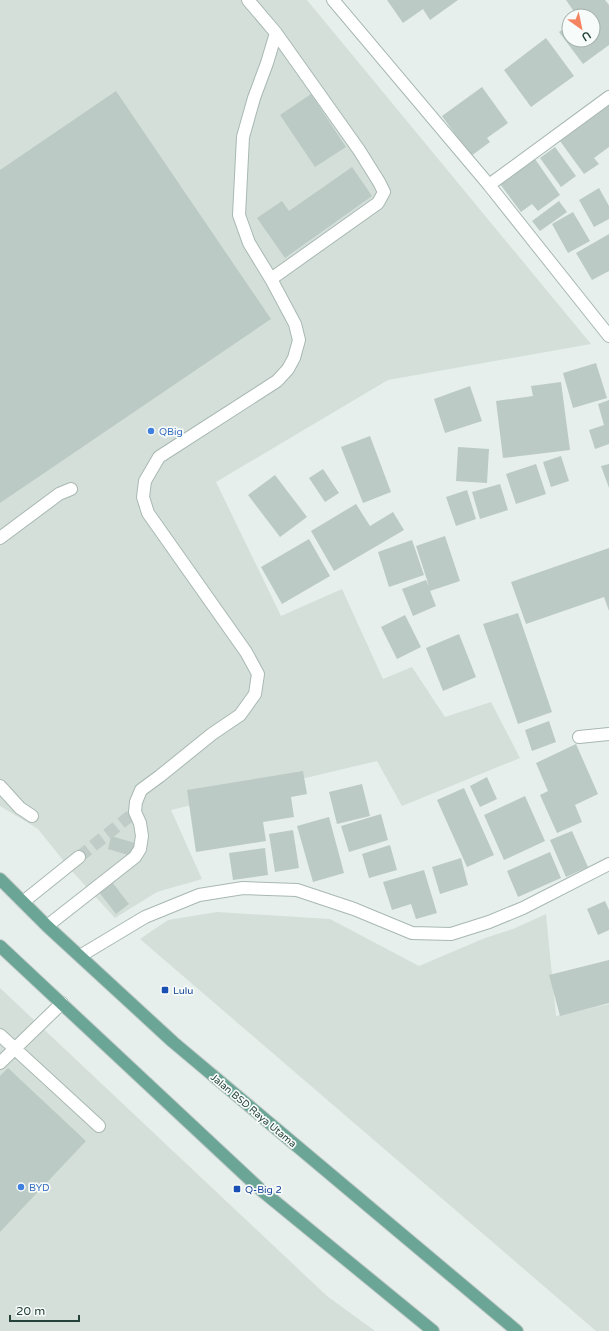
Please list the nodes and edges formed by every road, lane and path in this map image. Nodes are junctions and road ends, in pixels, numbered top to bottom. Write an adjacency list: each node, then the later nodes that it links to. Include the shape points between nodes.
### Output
1 (248, 0): 3 (street)
2 (333, 0): 5 (street)
3 (276, 33): 6 (street, via 243,137 239,215 249,243); 6 (street, via 359,150 384,192 378,203)
4 (609, 97): 5 (street)
5 (489, 185): 7 (street)
6 (271, 279): 18 (street, via 295,324 299,340 288,369 277,381 159,457 144,481 142,497 148,513 246,652 258,674 255,694 240,715 141,790 135,812 142,836 140,849 135,857)
7 (609, 336)
8 (71, 489): 9 (street, via 59,494)
9 (0, 538)
10 (609, 734): 11 (street)
11 (579, 737)
12 (0, 786): 13 (street, via 20,808)
13 (32, 816)
14 (79, 857): 17 (street)
15 (609, 864): 20 (street, via 523,908 452,934 412,933 354,909 297,890 243,888 199,895 145,917)
16 (0, 879): 17 (main road, Jalan BSD Raya Utama)
17 (23, 902): 18 (main road, Jalan BSD Raya Utama)
18 (47, 926): 20 (main road, Jalan BSD Raya Utama)
19 (0, 946): 21 (main road)
20 (80, 956): 27 (main road, Jalan BSD Raya Utama, via 173,1042)
21 (62, 1003): 23 (street); 26 (main road, via 261,1190)
22 (0, 1034): 23 (street)
23 (15, 1048): 24 (street); 25 (street)
24 (0, 1063)
25 (99, 1126)
26 (433, 1331)
27 (517, 1331)

